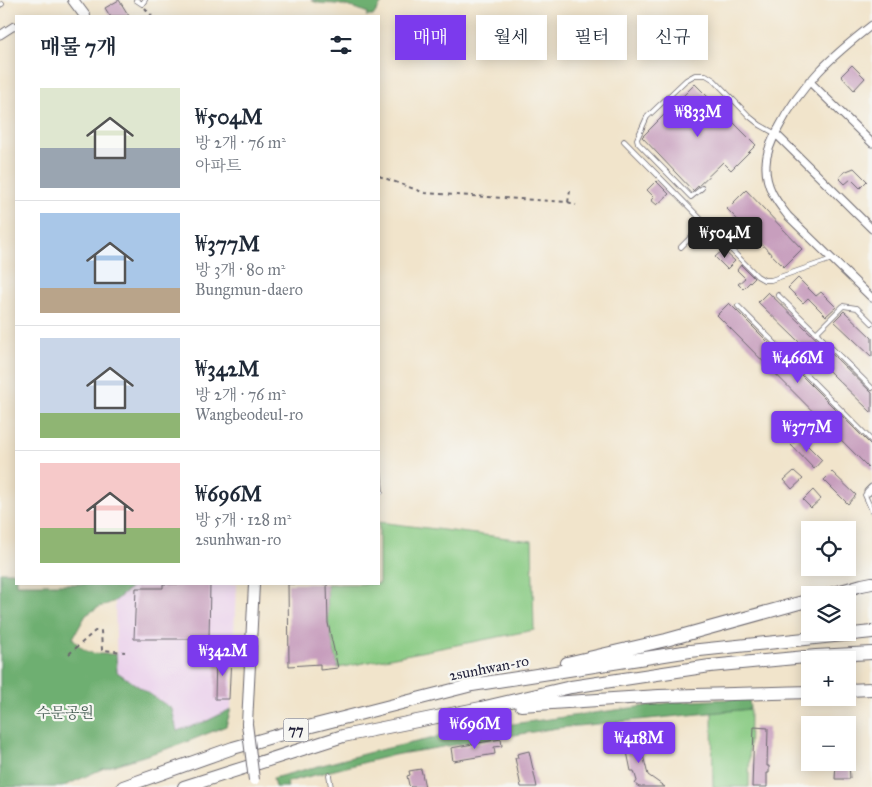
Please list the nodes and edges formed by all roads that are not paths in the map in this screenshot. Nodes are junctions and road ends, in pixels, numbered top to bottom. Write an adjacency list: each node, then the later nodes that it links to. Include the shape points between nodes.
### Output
1 (73, 0): 4 (main road)
2 (136, 0): 3 (lane, via 142,4)
3 (145, 0)
4 (84, 15)
5 (15, 26): 7 (street)
6 (872, 26): 8 (street)
7 (0, 35)
8 (809, 81): 9 (street); 11 (street)
9 (776, 134): 12 (lane, via 760,125 706,75 695,75 686,80 648,118 637,139 691,197); 14 (street); 16 (street, via 766,165 770,191 788,216)
10 (624, 141): 13 (lane)
11 (872, 143)
12 (702, 188)
13 (705, 223): 15 (lane); 16 (lane, via 764,280)
14 (872, 229)
15 (682, 247)
16 (832, 259): 18 (street)
17 (778, 295): 21 (lane)
18 (872, 298)
19 (738, 306): 23 (lane)
20 (872, 323): 21 (lane, via 857,308 843,306)
21 (816, 333): 22 (lane)
22 (872, 388)
23 (872, 441)
24 (380, 480): 26 (lane)
25 (870, 490): 27 (lane, via 865,495)
26 (381, 492)
27 (872, 511)
28 (872, 583): 30 (highway)
29 (254, 585): 44 (main road, bridge, via 248,724)
30 (856, 587)
31 (801, 602): 38 (highway, via 666,640)
32 (872, 632): 38 (highway, 2sunhwan-ro, via 690,652)
33 (872, 645): 34 (highway)
34 (831, 651)
35 (872, 653): 36 (highway)
36 (856, 654)
37 (801, 657): 42 (highway, via 710,666 571,686)
38 (472, 685): 45 (highway, 2sunhwan-ro / 77, via 233,748)
39 (872, 689): 40 (highway)
40 (856, 690)
41 (801, 692): 42 (highway, via 658,696)
42 (482, 708): 46 (highway, 77, via 343,736)
43 (329, 776): 47 (lane)
44 (254, 784)
45 (124, 787)
46 (184, 787)
47 (331, 787)

